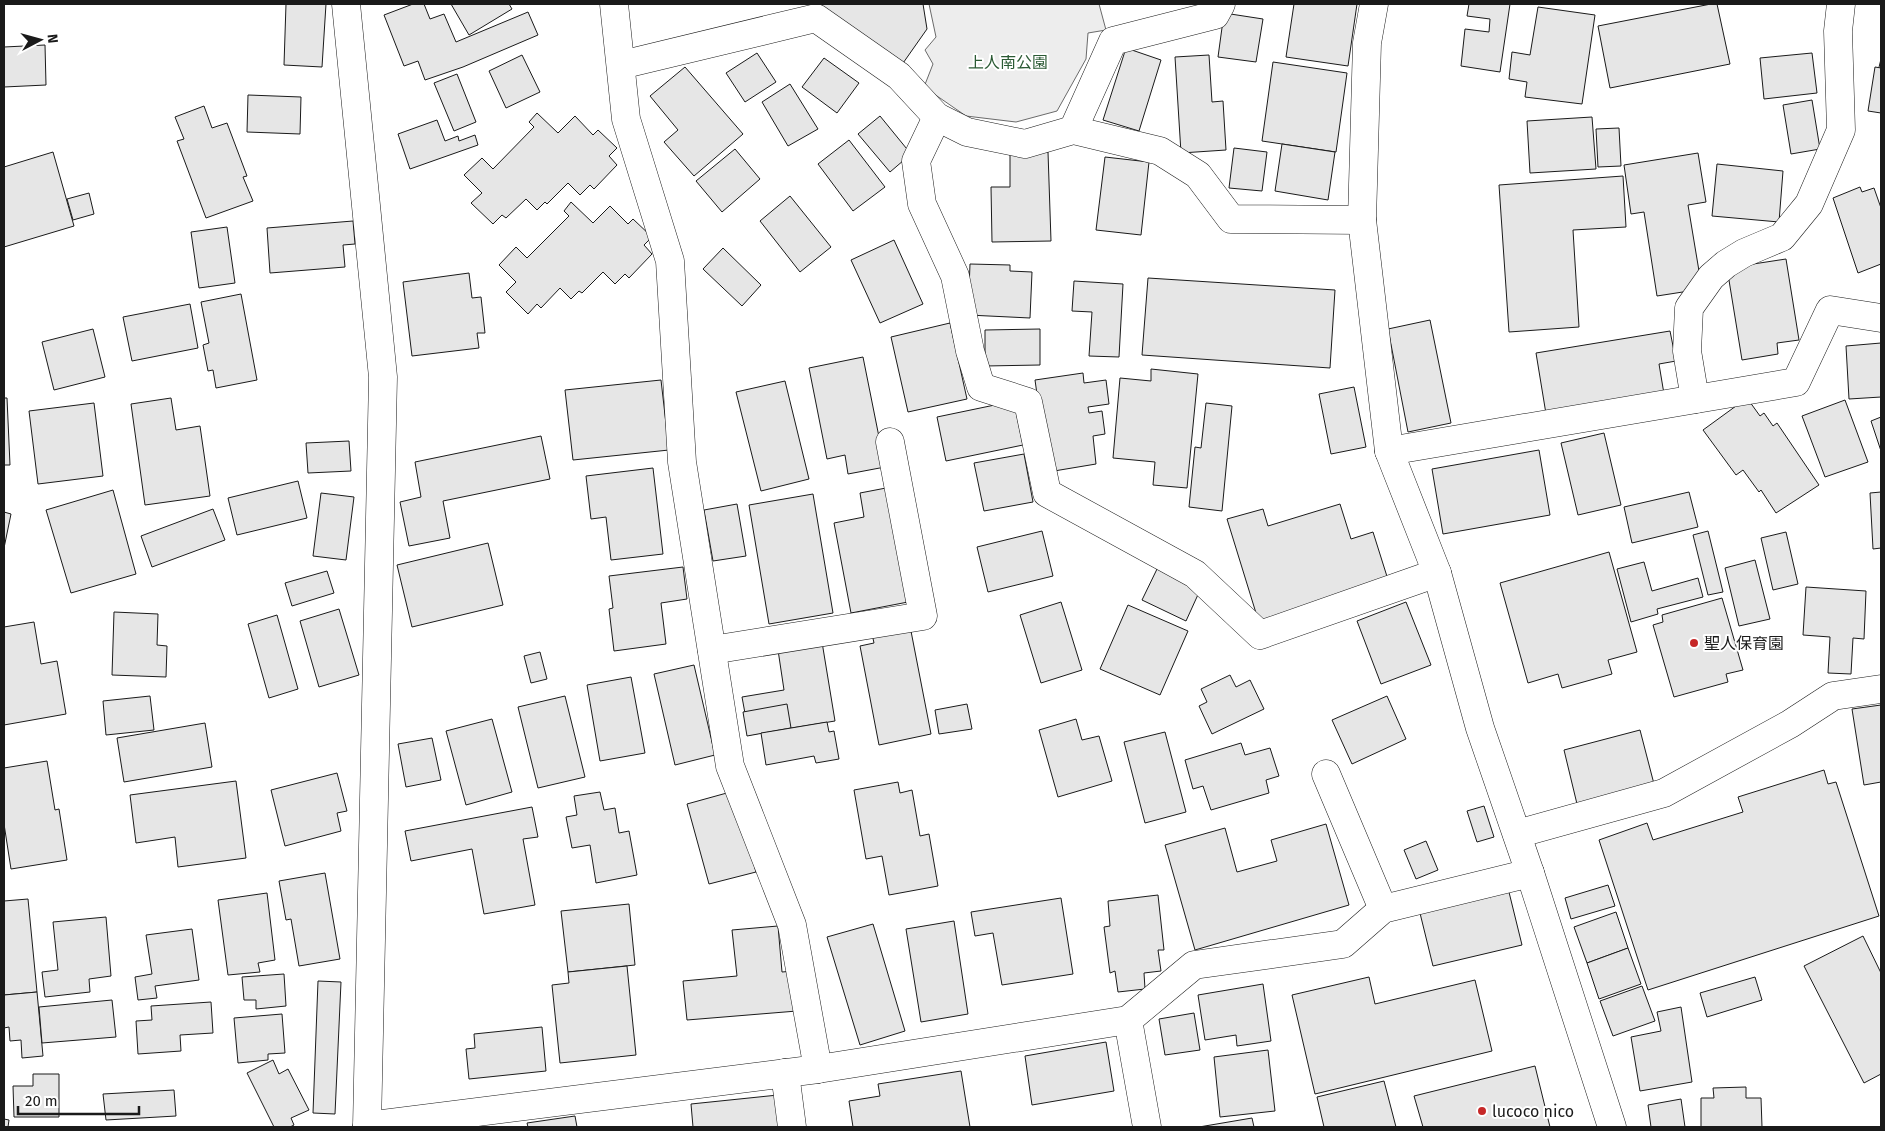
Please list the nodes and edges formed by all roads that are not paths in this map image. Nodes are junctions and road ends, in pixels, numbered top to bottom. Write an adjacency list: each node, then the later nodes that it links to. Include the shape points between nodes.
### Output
1 (346, 4): 24 (street, via 383,377)
2 (614, 4): 6 (street)
3 (1221, 4): 8 (street, via 1215,16 1114,41)
4 (1374, 4): 9 (street, via 1367,43)
5 (1841, 4): 11 (street, via 1838,31 1841,130 1809,204 1782,237 1726,264 1689,308 1687,350)
6 (621, 65): 7 (street, via 816,18 899,76); 15 (street, via 626,119 670,261 682,462)
7 (937, 117): 8 (street, via 967,132 1025,144); 14 (street, via 916,161 922,204 955,276 981,387 1028,402 1047,493 1194,574 1260,634)
8 (1074, 130): 9 (street, via 1160,151 1198,175 1231,219)
9 (1362, 220): 13 (street)
10 (1881, 318): 11 (street, via 1830,310 1796,382)
11 (1695, 399): 13 (street)
12 (890, 442): 15 (street, via 923,616)
13 (1389, 450): 14 (street)
14 (1437, 573): 18 (street, via 1480,728)
15 (712, 650): 22 (street, via 730,766 792,925)
16 (1881, 689): 18 (street, via 1833,696 1790,724 1664,793)
17 (1326, 774): 20 (street)
18 (1517, 834): 19 (street)
19 (1530, 873): 20 (street); 27 (street)
20 (1383, 908): 21 (street, via 1343,944 1194,965)
21 (1128, 1020): 22 (street); 26 (street)
22 (818, 1068): 23 (street)
23 (785, 1073): 24 (street); 25 (street)
24 (367, 1127)
25 (792, 1127)
26 (1147, 1127)
27 (1612, 1127)

